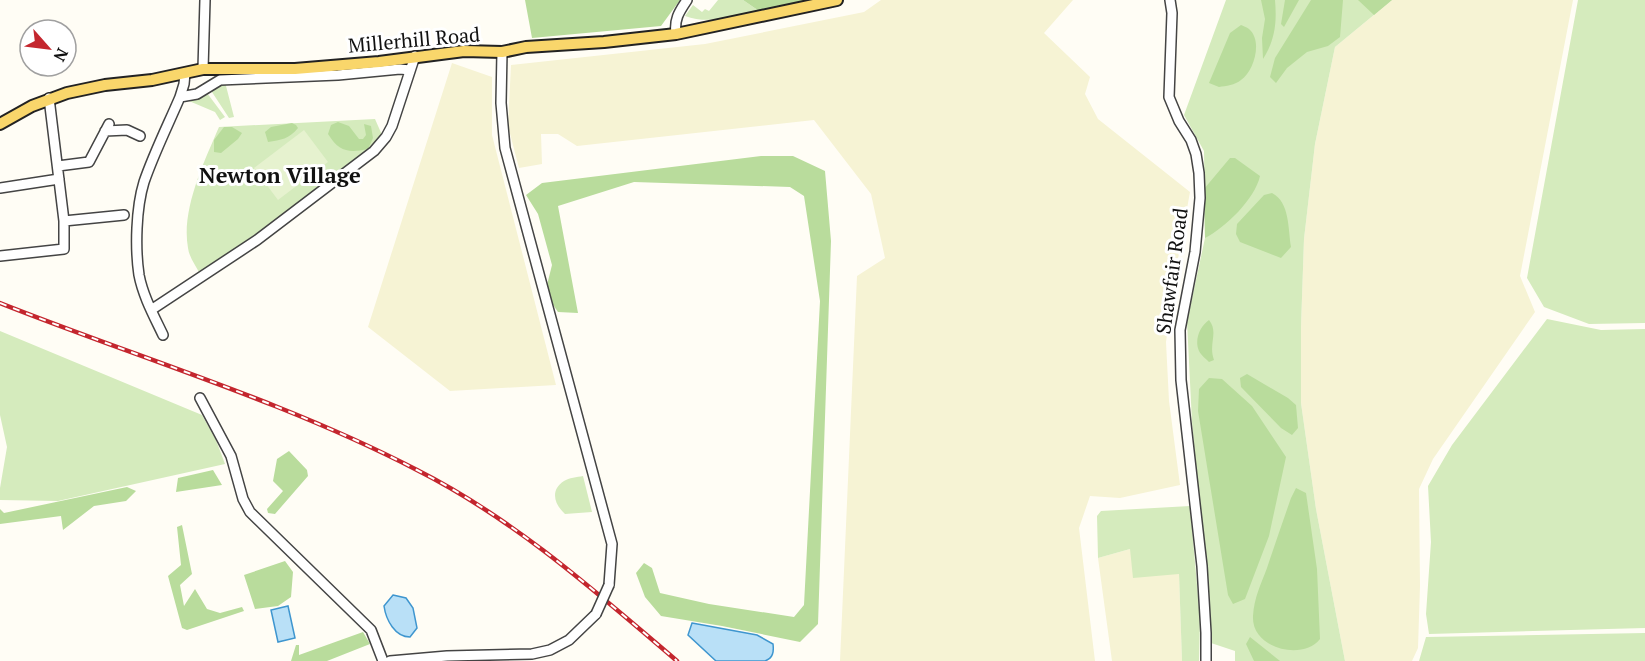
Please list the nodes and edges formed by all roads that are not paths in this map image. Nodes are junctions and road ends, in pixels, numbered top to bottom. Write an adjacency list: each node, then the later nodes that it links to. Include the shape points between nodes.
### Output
1 (205, 0): 8 (street)
2 (687, 0): 5 (street, via 676,15)
3 (837, 0): 5 (main road, Millerhill Road)
4 (1170, 0): 26 (street, Shawfair Road, via 1169,98 1191,140 1199,173 1195,252 1180,330 1180,360 1202,566)
5 (676, 34): 6 (main road, Millerhill Road)
6 (502, 52): 7 (main road, Millerhill Road); 25 (street, bridge, via 505,148 612,544 609,585 596,614 569,640 550,650)
7 (415, 56): 8 (main road, Millerhill Road, via 295,69); 9 (street)
8 (203, 69): 10 (main road, Millerhill Road)
9 (410, 70): 11 (street, via 220,80 197,94); 21 (street, via 392,126 374,151 257,240)
10 (185, 73): 11 (street); 12 (main road, Millerhill Road)
11 (180, 97): 21 (street, via 143,185 137,257)
12 (49, 98): 13 (main road, Millerhill Road); 15 (street)
13 (0, 124)
14 (140, 136): 15 (street, via 107,128 88,162)
15 (58, 166): 16 (street)
16 (59, 179): 17 (street); 19 (street)
17 (0, 188)
18 (124, 215): 19 (street)
19 (64, 221): 20 (street, via 64,249)
20 (0, 256)
21 (150, 310): 22 (street)
22 (163, 335)
23 (200, 398): 24 (street, via 231,456 250,512 371,630)
24 (383, 661)
25 (390, 661)
26 (1206, 661)

